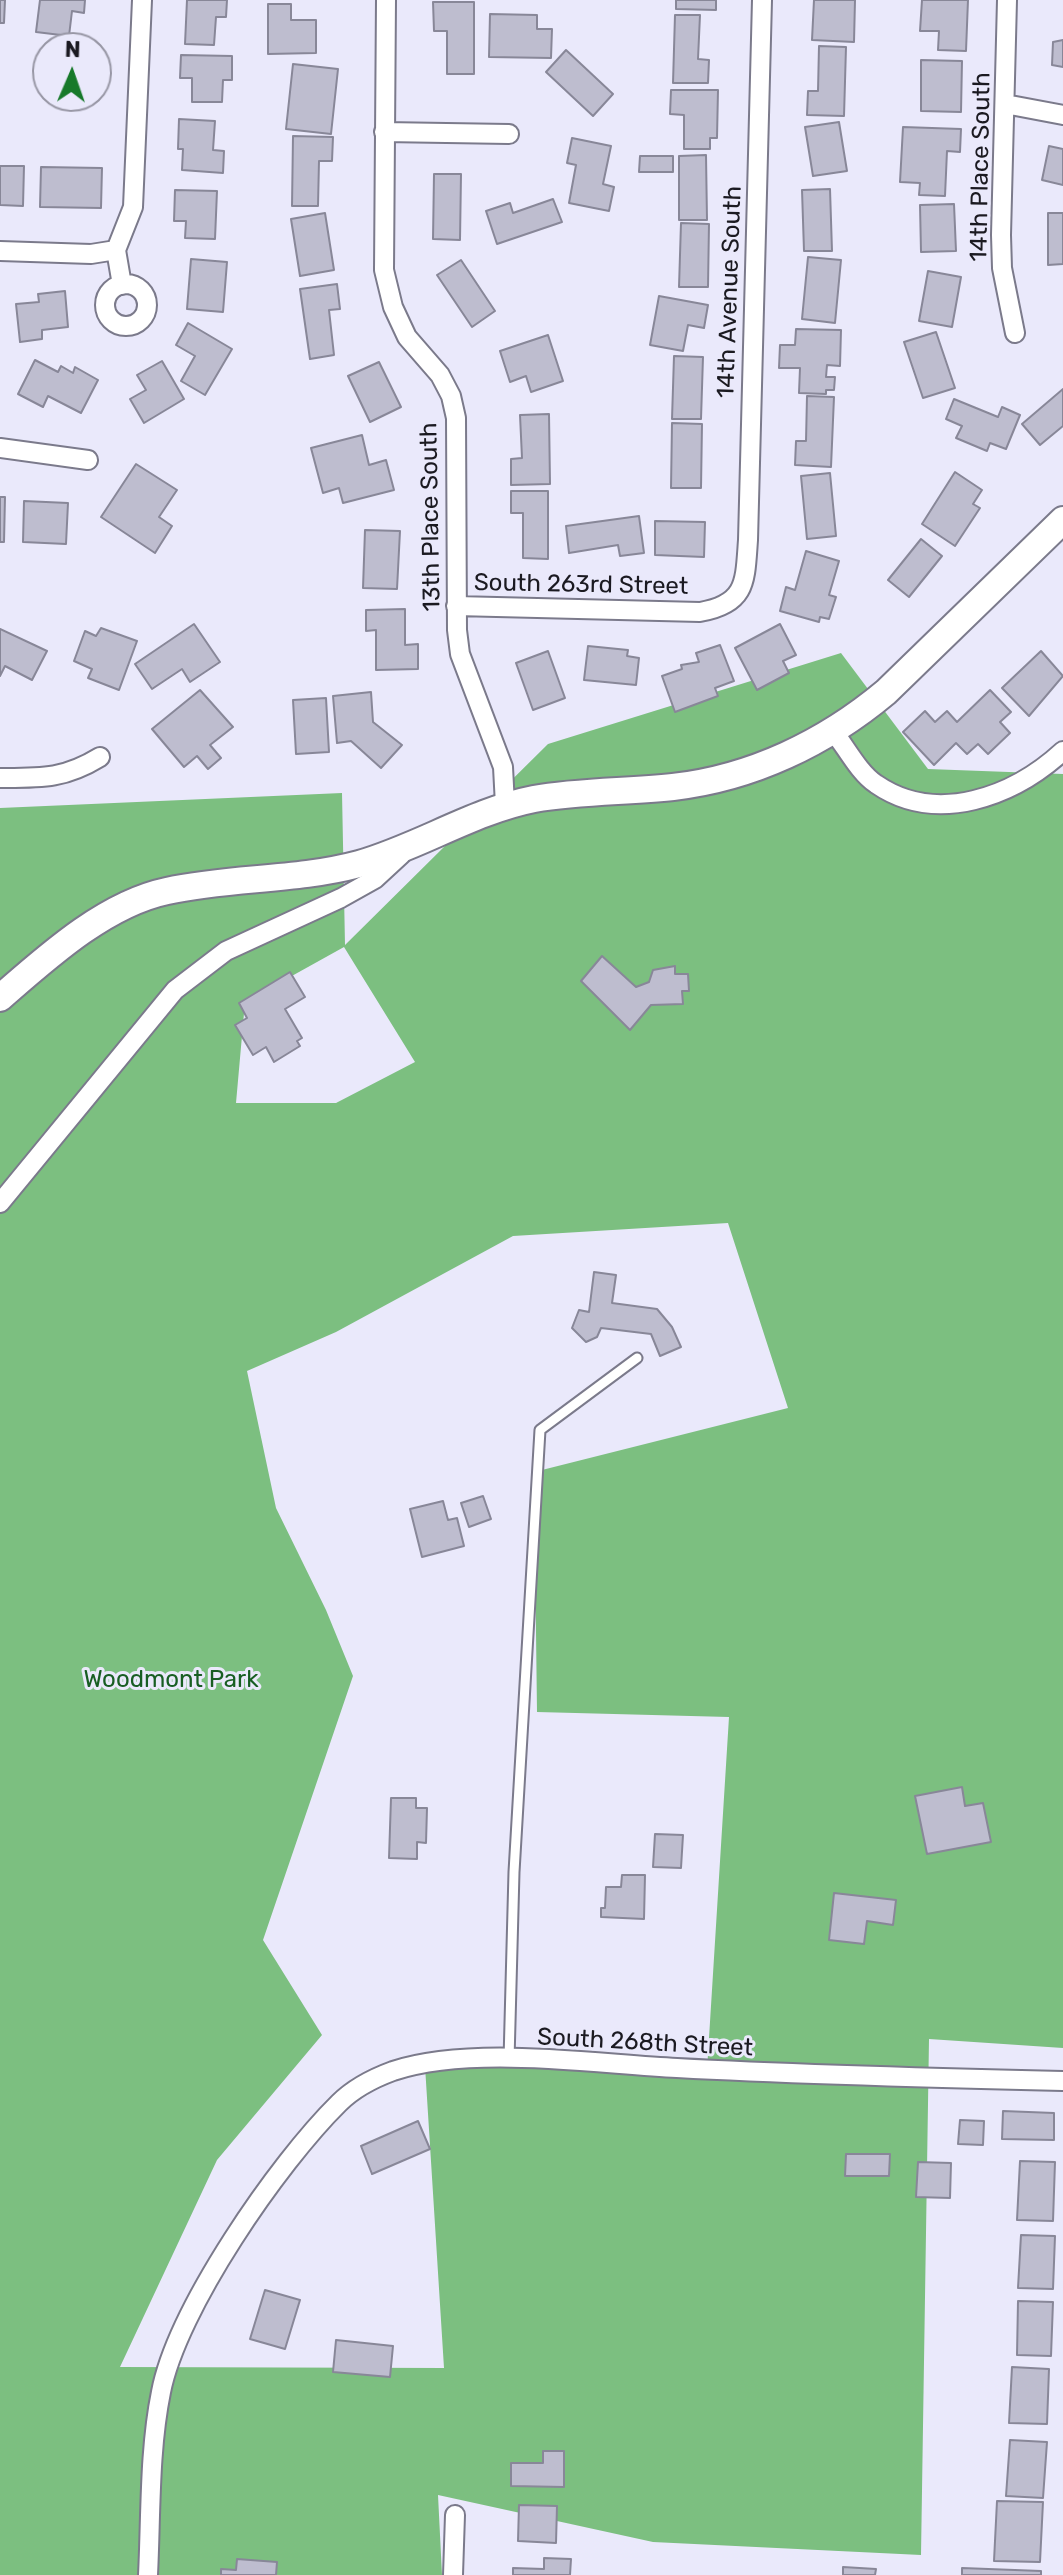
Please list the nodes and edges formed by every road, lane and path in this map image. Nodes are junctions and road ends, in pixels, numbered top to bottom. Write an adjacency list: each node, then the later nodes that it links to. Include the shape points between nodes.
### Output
1 (142, 0): 9 (street, via 133,207)
2 (386, 0): 7 (street, 13th Place South)
3 (762, 0): 16 (street, 14th Avenue South)
4 (1007, 0): 5 (street, 14th Place South)
5 (1005, 104): 6 (street); 12 (street, 14th Place South, via 1002,257)
6 (1063, 115)
7 (384, 132): 8 (street); 17 (street, 13th Place South, via 382,251 388,291 407,337 440,375 456,418)
8 (509, 134)
9 (116, 250): 10 (street); 11 (street)
10 (0, 251)
11 (122, 285)
12 (1015, 333)
13 (0, 448): 14 (street)
14 (88, 460)
15 (1063, 520): 18 (main road, via 886,692)
16 (743, 586): 17 (street, South 263rd Street, via 726,605 700,612)
17 (456, 606): 22 (street, 13th Place South, via 460,654 503,767)
18 (833, 731): 19 (street, via 873,783 926,802 990,798 1036,775); 22 (main road, via 728,776)
19 (1063, 751)
20 (100, 757): 21 (street, via 74,773)
21 (0, 778)
22 (505, 805): 23 (main road)
23 (409, 847): 24 (main road, via 357,864 144,897 100,921); 25 (street, via 375,879 226,951 175,990)
24 (0, 998)
25 (0, 1203)
26 (637, 1358): 27 (lane, via 540,1430 514,1872)
27 (509, 2060): 28 (street, South 268th Street, via 805,2076); 30 (street, South 268th Street, via 394,2071 364,2084 340,2102 271,2183 182,2329 167,2370 158,2413)
28 (1063, 2081)
29 (455, 2515): 31 (street)
30 (148, 2575)
31 (453, 2575)

